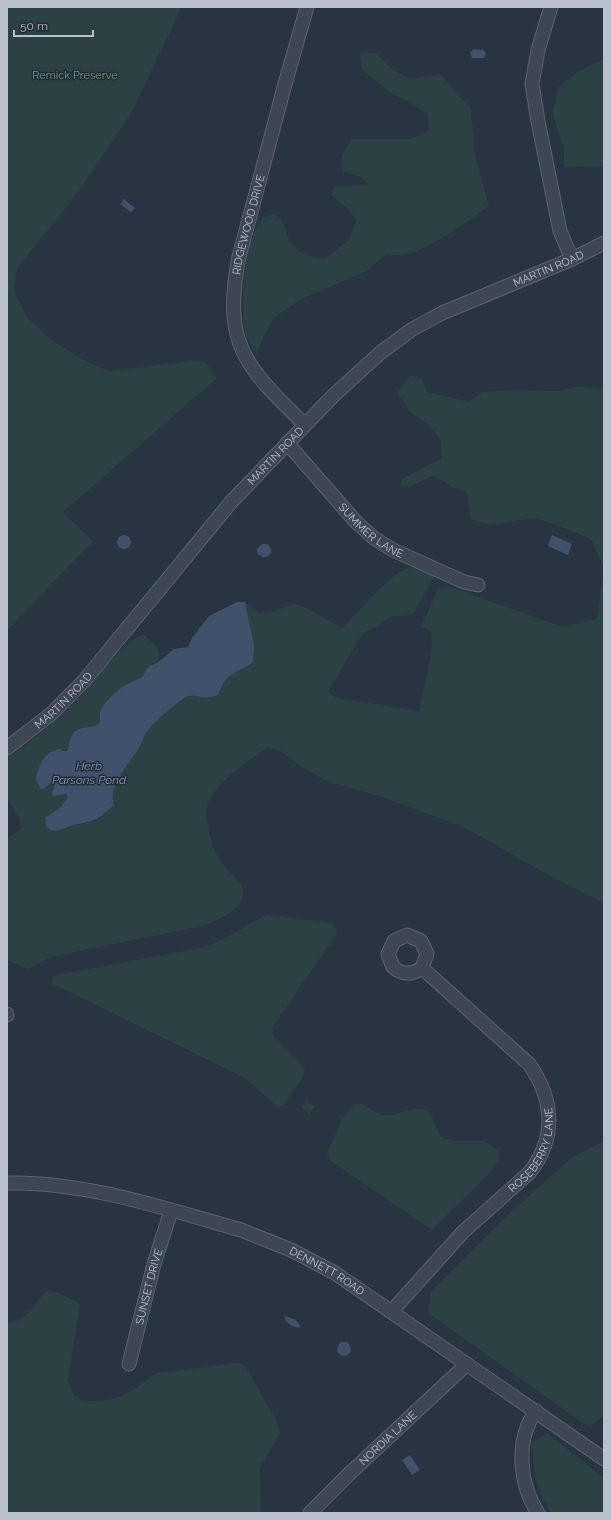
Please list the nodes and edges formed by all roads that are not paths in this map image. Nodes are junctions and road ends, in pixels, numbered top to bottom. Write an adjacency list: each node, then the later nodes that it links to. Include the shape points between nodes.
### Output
1 (307, 7): 5 (street, RIDGEWOOD DRIVE, via 239,257 232,310 236,337 245,357 265,384)
2 (551, 7): 4 (street, via 538,50 532,84 560,231)
3 (604, 243): 4 (street, MARTIN ROAD)
4 (572, 259): 5 (street, MARTIN ROAD, via 442,313 411,330 346,382)
5 (304, 424): 6 (street, MARTIN ROAD)
6 (287, 443): 7 (street, SUMMER LANE, via 357,523 381,543 464,582); 8 (street, MARTIN ROAD, via 232,501 84,681 51,714)
7 (478, 585)
8 (7, 748)
9 (422, 968): 12 (street, ROSEBERRY LANE, via 529,1064 541,1086 550,1123 544,1146 529,1173 463,1232)
10 (7, 1183): 11 (street, DENNETT ROAD, via 38,1183 74,1188)
11 (171, 1211): 12 (street, DENNETT ROAD, via 240,1230 291,1250 336,1273); 13 (street, SUNSET DRIVE, via 154,1264)
12 (392, 1311): 14 (street, DENNETT ROAD)
13 (129, 1364)
14 (467, 1364): 15 (street, DENNETT ROAD); 17 (street, NORDIA LANE)
15 (536, 1411): 16 (street, DENNETT ROAD); 18 (street, via 525,1432 522,1463 530,1499)
16 (604, 1459)
17 (310, 1513)
18 (538, 1513)

